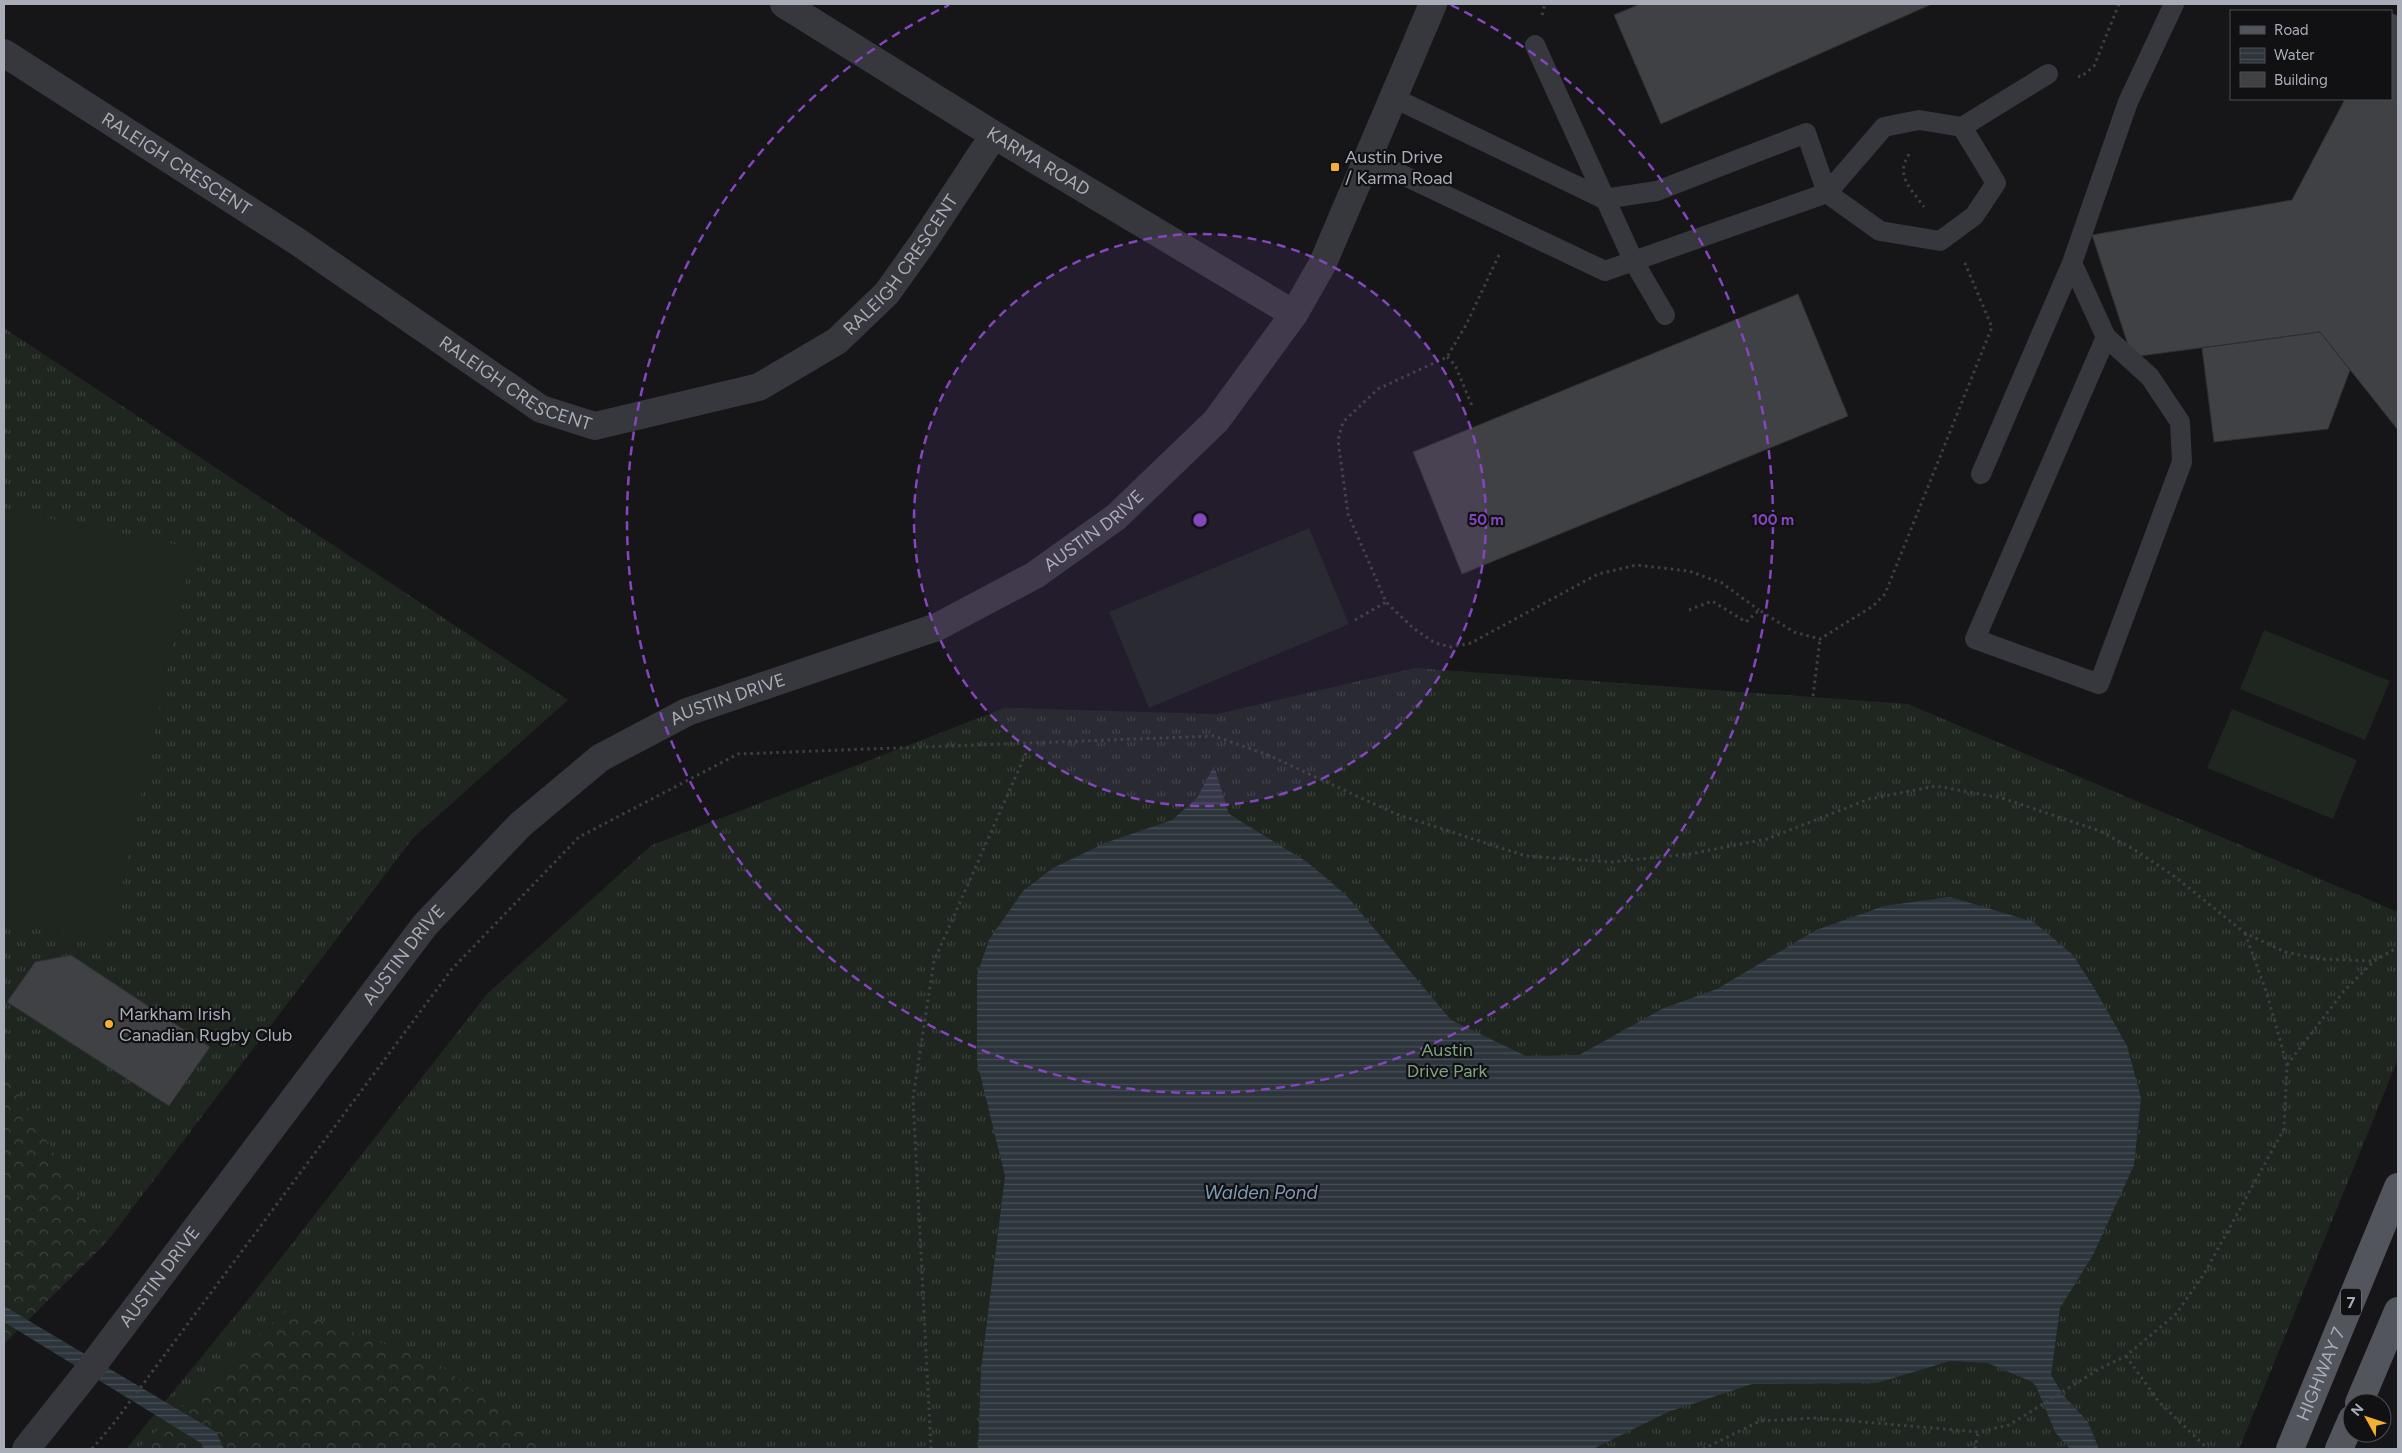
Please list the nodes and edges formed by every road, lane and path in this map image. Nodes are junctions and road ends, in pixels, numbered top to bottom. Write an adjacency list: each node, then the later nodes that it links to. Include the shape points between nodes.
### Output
1 (784, 4): 11 (street, KARMA ROAD)
2 (1433, 4): 8 (street, AUSTIN DRIVE)
3 (2119, 4): 7 (path, via 2094,66 2081,77)
4 (2174, 4): 19 (lane, via 2128,102)
5 (1535, 45): 14 (lane)
6 (4, 54): 11 (street, RALEIGH CRESCENT, via 298,242 541,409 594,426 759,387 837,341 886,293)
7 (2048, 74): 10 (lane)
8 (1394, 98): 12 (street, AUSTIN DRIVE); 14 (lane)
9 (1919, 120): 10 (lane); 13 (lane, via 1884,127); 17 (path, via 1916,142 1902,166 1905,180 1928,211)
10 (1962, 127): 16 (lane, via 1996,183 1974,216)
11 (994, 135): 20 (street, KARMA ROAD)
12 (1368, 159): 15 (lane); 20 (street, AUSTIN DRIVE, via 1323,263)
13 (1827, 193): 14 (lane, via 1806,133 1657,191); 17 (lane, via 1880,230); 18 (lane)
14 (1604, 199): 18 (lane)
15 (1512, 226): 18 (lane, via 1605,271); 23 (path, via 1466,325)
16 (1952, 233): 17 (lane, via 1940,241); 30 (path, via 1992,326 1884,594 1873,606)
17 (1929, 239)
18 (1634, 262): 21 (lane)
19 (2072, 263): 22 (lane); 25 (lane)
20 (1294, 314): 42 (street, AUSTIN DRIVE, via 1216,421 1116,517 1035,575 937,626 687,712 600,758 520,825 425,924 93,1365)
21 (1665, 315)
22 (2106, 337): 22 (lane, via 1975,639 2099,684 2182,462 2180,422 2150,377)
23 (1447, 357): 24 (path, via 1455,365); 26 (path, via 1378,388 1343,422 1338,440 1348,514)
24 (1474, 408)
25 (1981, 474)
26 (1386, 602): 28 (path, via 1413,628 1435,642 1451,647 1472,643 1598,574 1636,565 1689,571 1722,583); 29 (path)
27 (1689, 610): 28 (path, via 1712,601 1746,622)
28 (1759, 610): 30 (path, via 1794,632)
29 (1355, 620)
30 (1820, 639): 31 (path)
31 (1813, 696)
32 (1030, 744): 33 (path, via 1214,736 1268,755 1396,814 1526,856 1611,862 1690,854 1767,839 1869,799 1936,786 2002,798 2100,831 2174,876); 43 (path, via 738,754 579,837 452,969); 44 (path, via 934,962 913,1098)
33 (2245, 933): 35 (path, via 2285,952 2320,959); 36 (path)
34 (2398, 947): 35 (path)
35 (2374, 961): 36 (path, via 2344,991)
36 (2287, 1065): 39 (path, via 2284,1129 2204,1274 2176,1314)
37 (2398, 1187): 48 (main road, HIGHWAY 7 / 7)
38 (2398, 1311): 40 (main road)
39 (2126, 1356): 41 (path, via 2099,1369 2009,1425); 47 (path, via 2159,1402)
40 (2363, 1393)
41 (1978, 1432): 45 (path, via 1818,1418 1760,1421); 46 (path)
42 (26, 1449)
43 (92, 1449)
44 (931, 1449)
45 (1703, 1449)
46 (1975, 1449)
47 (2208, 1449)
48 (2290, 1449)

